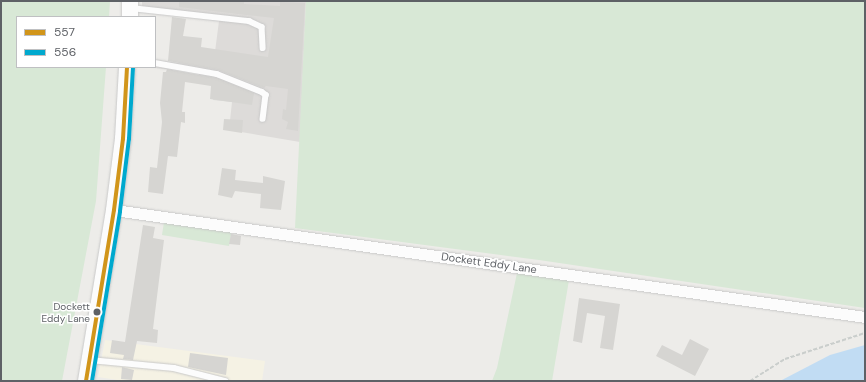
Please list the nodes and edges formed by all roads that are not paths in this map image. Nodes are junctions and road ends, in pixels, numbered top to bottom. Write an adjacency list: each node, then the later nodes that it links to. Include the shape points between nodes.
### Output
1 (130, 9): 2 (lane, via 249,21 262,27)
2 (263, 48)
3 (156, 63): 5 (lane, via 217,74 262,92 266,95)
4 (127, 68): 6 (main road)
5 (262, 119)
6 (114, 210): 7 (street, Dockett Eddy Lane); 8 (main road)
7 (865, 317)
8 (90, 360): 9 (main road); 10 (lane, via 174,368)
9 (86, 381)
10 (225, 381)

